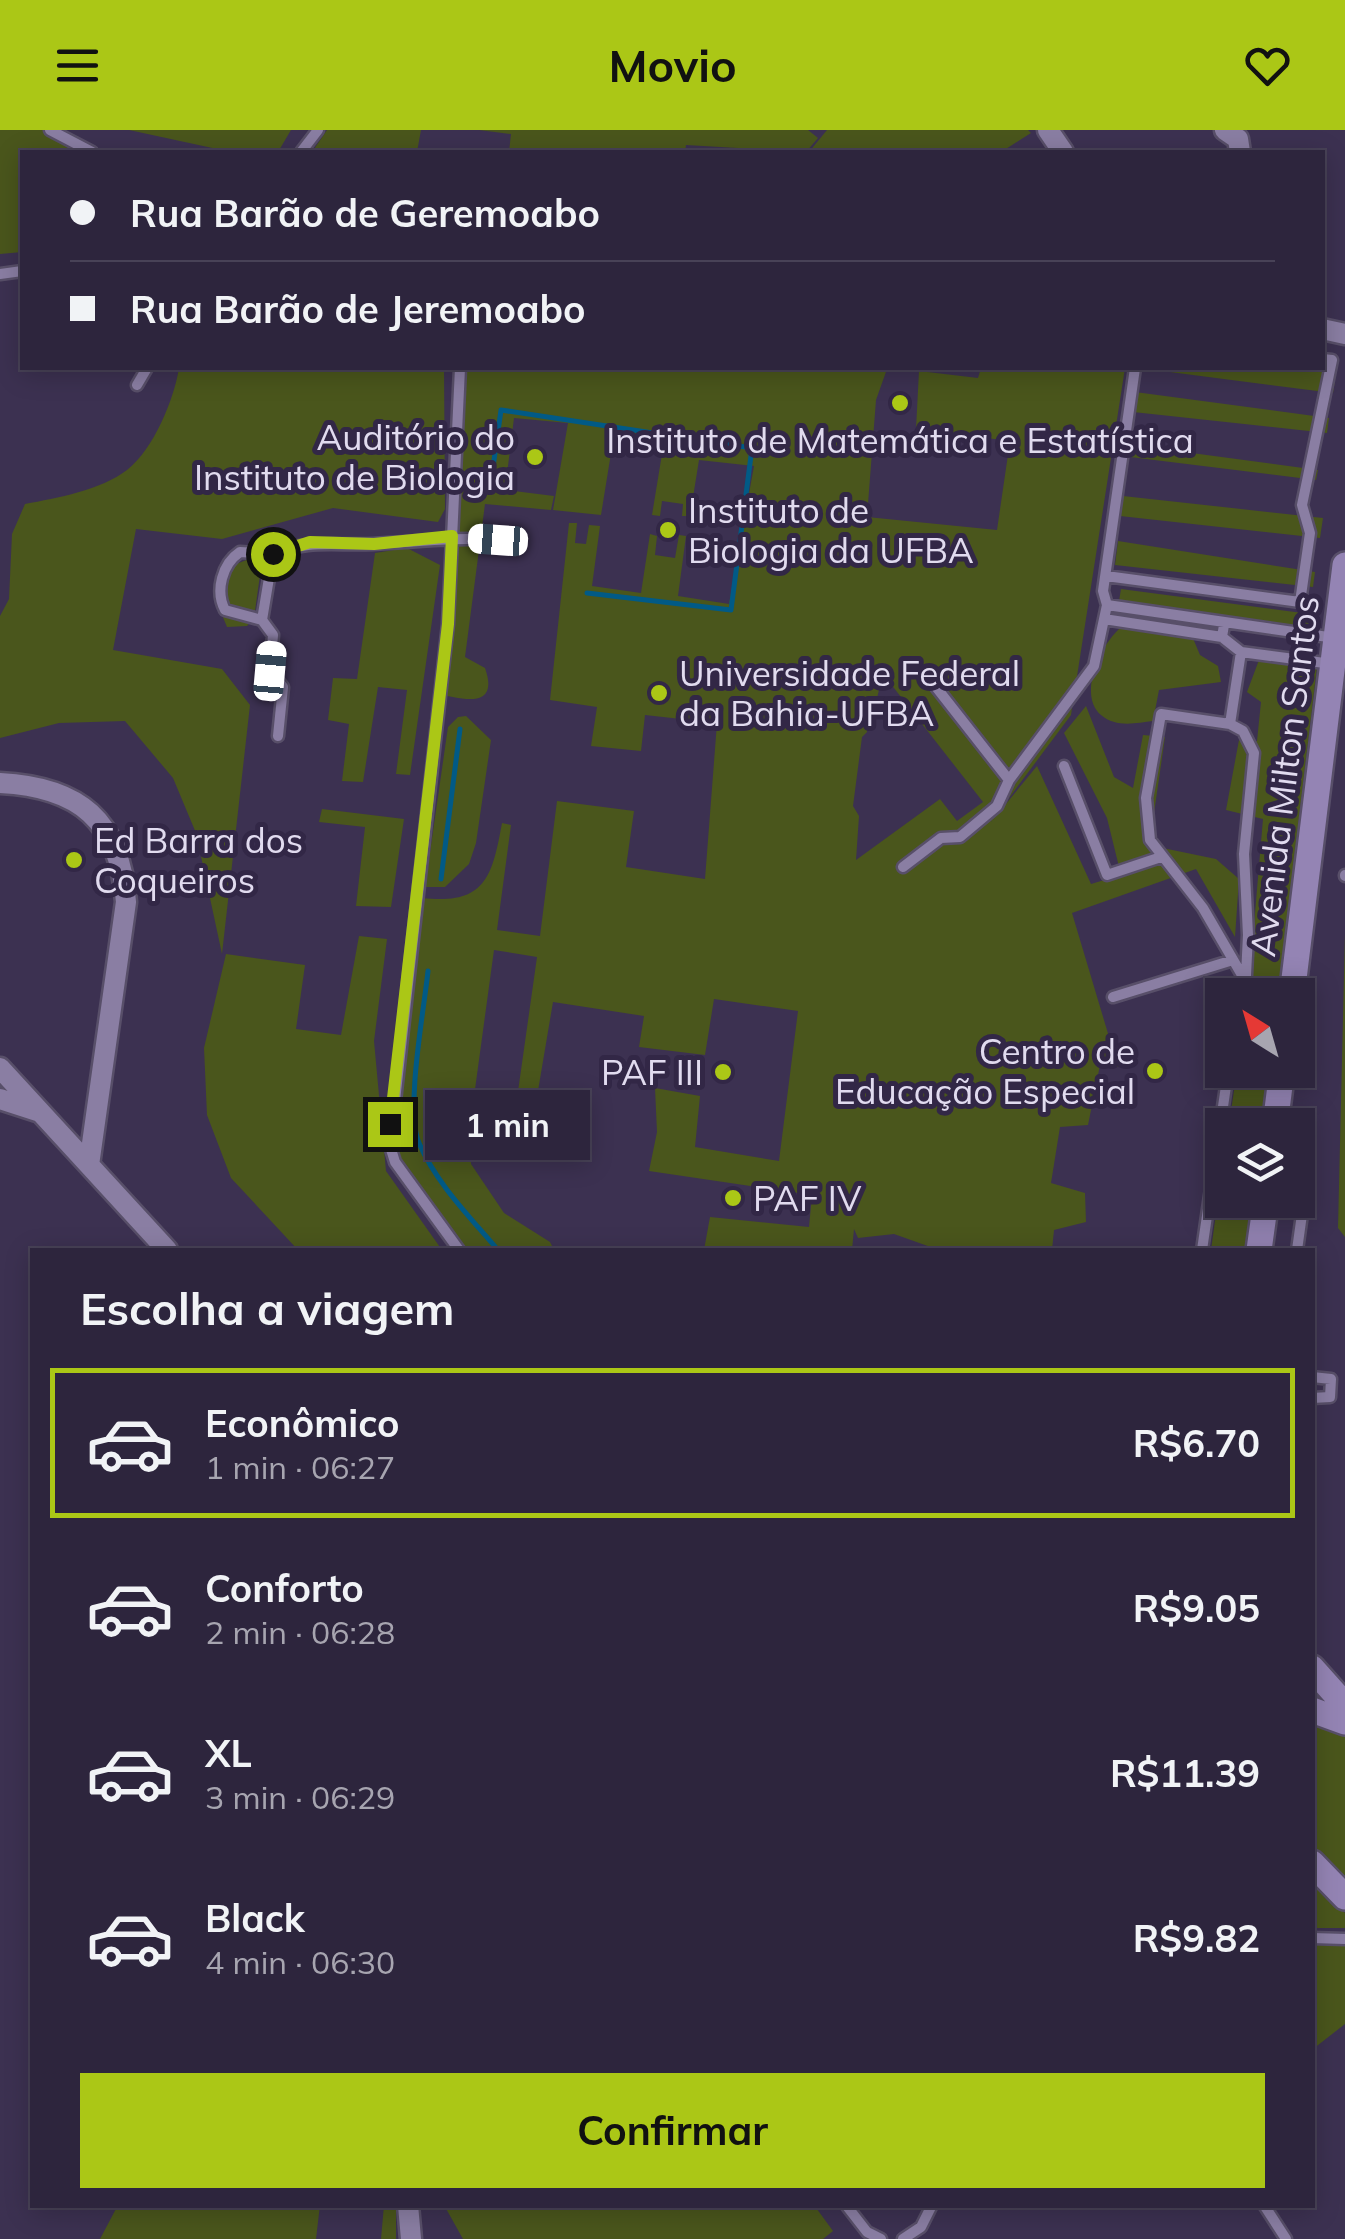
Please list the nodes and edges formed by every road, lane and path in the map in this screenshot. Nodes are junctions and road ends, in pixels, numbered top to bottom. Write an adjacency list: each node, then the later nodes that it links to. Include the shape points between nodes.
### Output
1 (50, 130): 4 (lane)
2 (318, 130): 5 (lane)
3 (1225, 130): 6 (street, via 1238,139)
4 (88, 150)
5 (303, 150)
6 (1240, 150)
7 (1325, 359): 16 (lane, via 1332,360 1302,505 1310,532 1300,602)
8 (145, 370): 11 (lane)
9 (460, 370): 12 (lane)
10 (1135, 370): 16 (lane)
11 (137, 384)
12 (452, 536): 13 (lane); 14 (lane, via 310,542); 44 (lane, via 390,1146)
13 (498, 540)
14 (273, 554): 19 (lane); 19 (lane, via 240,552 224,570 220,595 226,610)
15 (1345, 567): 21 (main road, Avenida Milton Santos)
16 (1106, 576): 17 (lane)
17 (1107, 605): 18 (lane); 20 (lane)
18 (1104, 619): 20 (lane); 27 (lane, via 1085,684)
19 (262, 620): 25 (lane, via 273,636 270,671 283,687)
20 (1223, 631): 21 (lane); 22 (lane)
21 (1334, 651): 22 (lane); 34 (main road, Avenida Milton Santos)
22 (1241, 652): 24 (lane)
23 (936, 686): 27 (lane)
24 (1230, 724): 29 (lane, via 1161,714 1146,824); 33 (lane, via 1243,731 1254,753 1244,854)
25 (278, 736)
26 (1064, 766): 29 (lane, via 1107,875)
27 (1009, 780): 30 (lane, via 985,818)
28 (0, 783): 40 (street, via 55,790 78,801 97,820 124,878)
29 (1162, 857): 31 (lane, via 1196,897)
30 (903, 866)
31 (1233, 960): 32 (lane); 35 (lane)
32 (1241, 978)
33 (1246, 978)
34 (1294, 978)
35 (1113, 998)
36 (0, 1068): 39 (street)
37 (1226, 1088): 45 (lane)
38 (0, 1099): 39 (street)
39 (38, 1112): 40 (street)
40 (90, 1165): 43 (street)
41 (1263, 1218): 46 (main road)
42 (1301, 1218): 47 (lane)
43 (165, 1248)
44 (458, 1248)
45 (1202, 1248)
46 (1259, 1248)
47 (1296, 1248)
48 (1315, 1377): 49 (lane, via 1331,1379 1330,1396)
49 (1315, 1398)
50 (1315, 1671): 51 (main road)
51 (1345, 1704)
52 (1315, 1711): 53 (main road)
53 (1345, 1722)
54 (1316, 1867): 55 (main road); 56 (main road)
55 (1345, 1884)
56 (1345, 1897)
57 (1315, 1938): 58 (lane)
58 (1345, 1939)
59 (408, 2208): 64 (street)
60 (849, 2208): 63 (lane)
61 (930, 2208): 66 (lane, via 921,2227)
62 (1266, 2208): 67 (lane)
63 (862, 2235): 65 (lane)
64 (411, 2239)
65 (881, 2239)
66 (903, 2239)
67 (1286, 2239)

